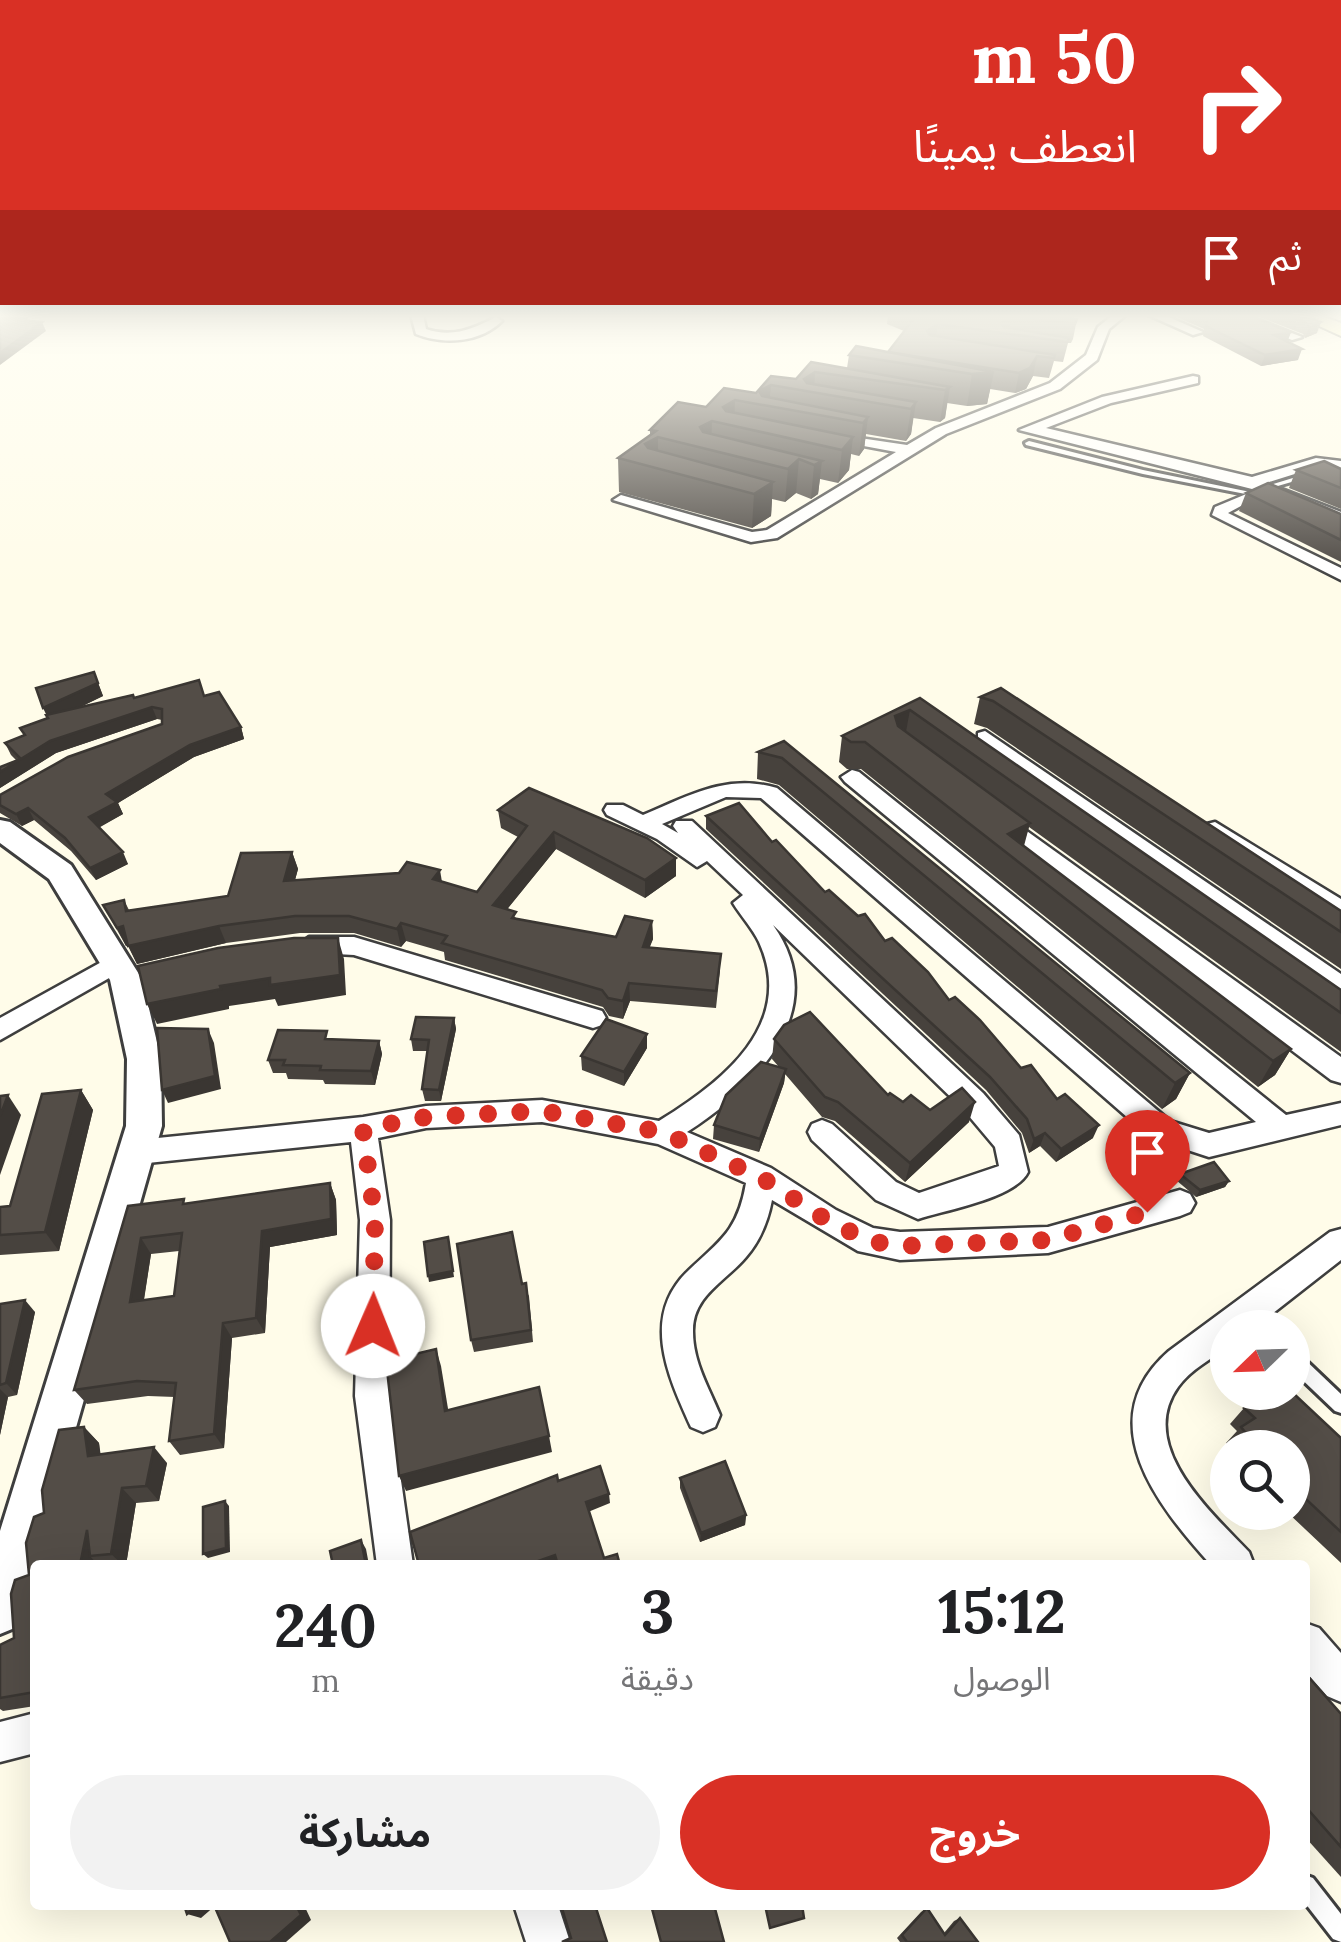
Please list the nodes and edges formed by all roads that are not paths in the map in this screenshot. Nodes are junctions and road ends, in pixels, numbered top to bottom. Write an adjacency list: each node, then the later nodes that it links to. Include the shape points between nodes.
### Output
1 (1009, 406): 4 (street)
2 (1095, 406): 14 (street, via 1029,436)
3 (940, 410): 4 (street)
4 (979, 416): 6 (street)
5 (923, 428): 6 (street)
6 (941, 431): 8 (street)
7 (820, 434): 8 (street)
8 (908, 450): 11 (street)
9 (860, 464): 11 (street)
10 (1341, 466): 14 (street, via 1316,462)
11 (878, 468): 15 (street)
12 (1341, 474): 14 (lane, via 1319,472)
13 (820, 486): 15 (street)
14 (1259, 488): 19 (street); 20 (lane); 21 (street, via 1220,515)
15 (838, 491): 18 (street)
16 (622, 500): 18 (street, via 757,538)
17 (782, 510): 18 (street)
18 (799, 515)
19 (1341, 518)
20 (1341, 530)
21 (1341, 575)
22 (986, 736): 33 (street)
23 (852, 777): 38 (street)
24 (769, 794): 28 (street); 28 (street, via 736,788); 38 (street, via 1160,1130 1209,1145)
25 (981, 804): 36 (street)
26 (615, 810): 28 (street)
27 (1190, 812): 30 (street)
28 (665, 828): 40 (street, via 766,928 785,989 779,1022 762,1055 694,1115); 41 (street, via 986,1114 1009,1143 1014,1172 918,1206 886,1191)
29 (0, 829): 32 (street, via 60,872)
30 (1341, 910)
31 (282, 948): 34 (street, via 354,946)
32 (128, 972): 35 (street); 42 (street, via 144,1059)
33 (1341, 986)
34 (594, 1018)
35 (0, 1030)
36 (1341, 1072)
37 (1341, 1114): 38 (street)
38 (1282, 1128)
39 (363, 1129): 40 (street, via 426,1117 542,1111); 42 (street); 51 (street, via 375,1220 372,1396)
40 (662, 1132): 43 (street)
41 (822, 1132)
42 (138, 1152): 53 (street)
43 (762, 1178): 44 (street, via 869,1241 900,1246 1048,1240); 50 (street, via 743,1239 692,1288 680,1312 676,1334 683,1372)
44 (1180, 1203)
45 (1341, 1242): 46 (street)
46 (1257, 1310)
47 (1210, 1345): 52 (street, via 1167,1375 1148,1410 1150,1447 1171,1493)
48 (1310, 1376): 49 (lane)
49 (1341, 1405)
50 (703, 1415)
51 (394, 1560)
52 (1231, 1560)
53 (0, 1610)
54 (1310, 1648): 55 (street)
55 (1341, 1682)
56 (30, 1734): 57 (street)
57 (0, 1742)
58 (1310, 1892): 60 (lane)
59 (538, 1910): 61 (street)
60 (1341, 1931)
61 (548, 1942)

